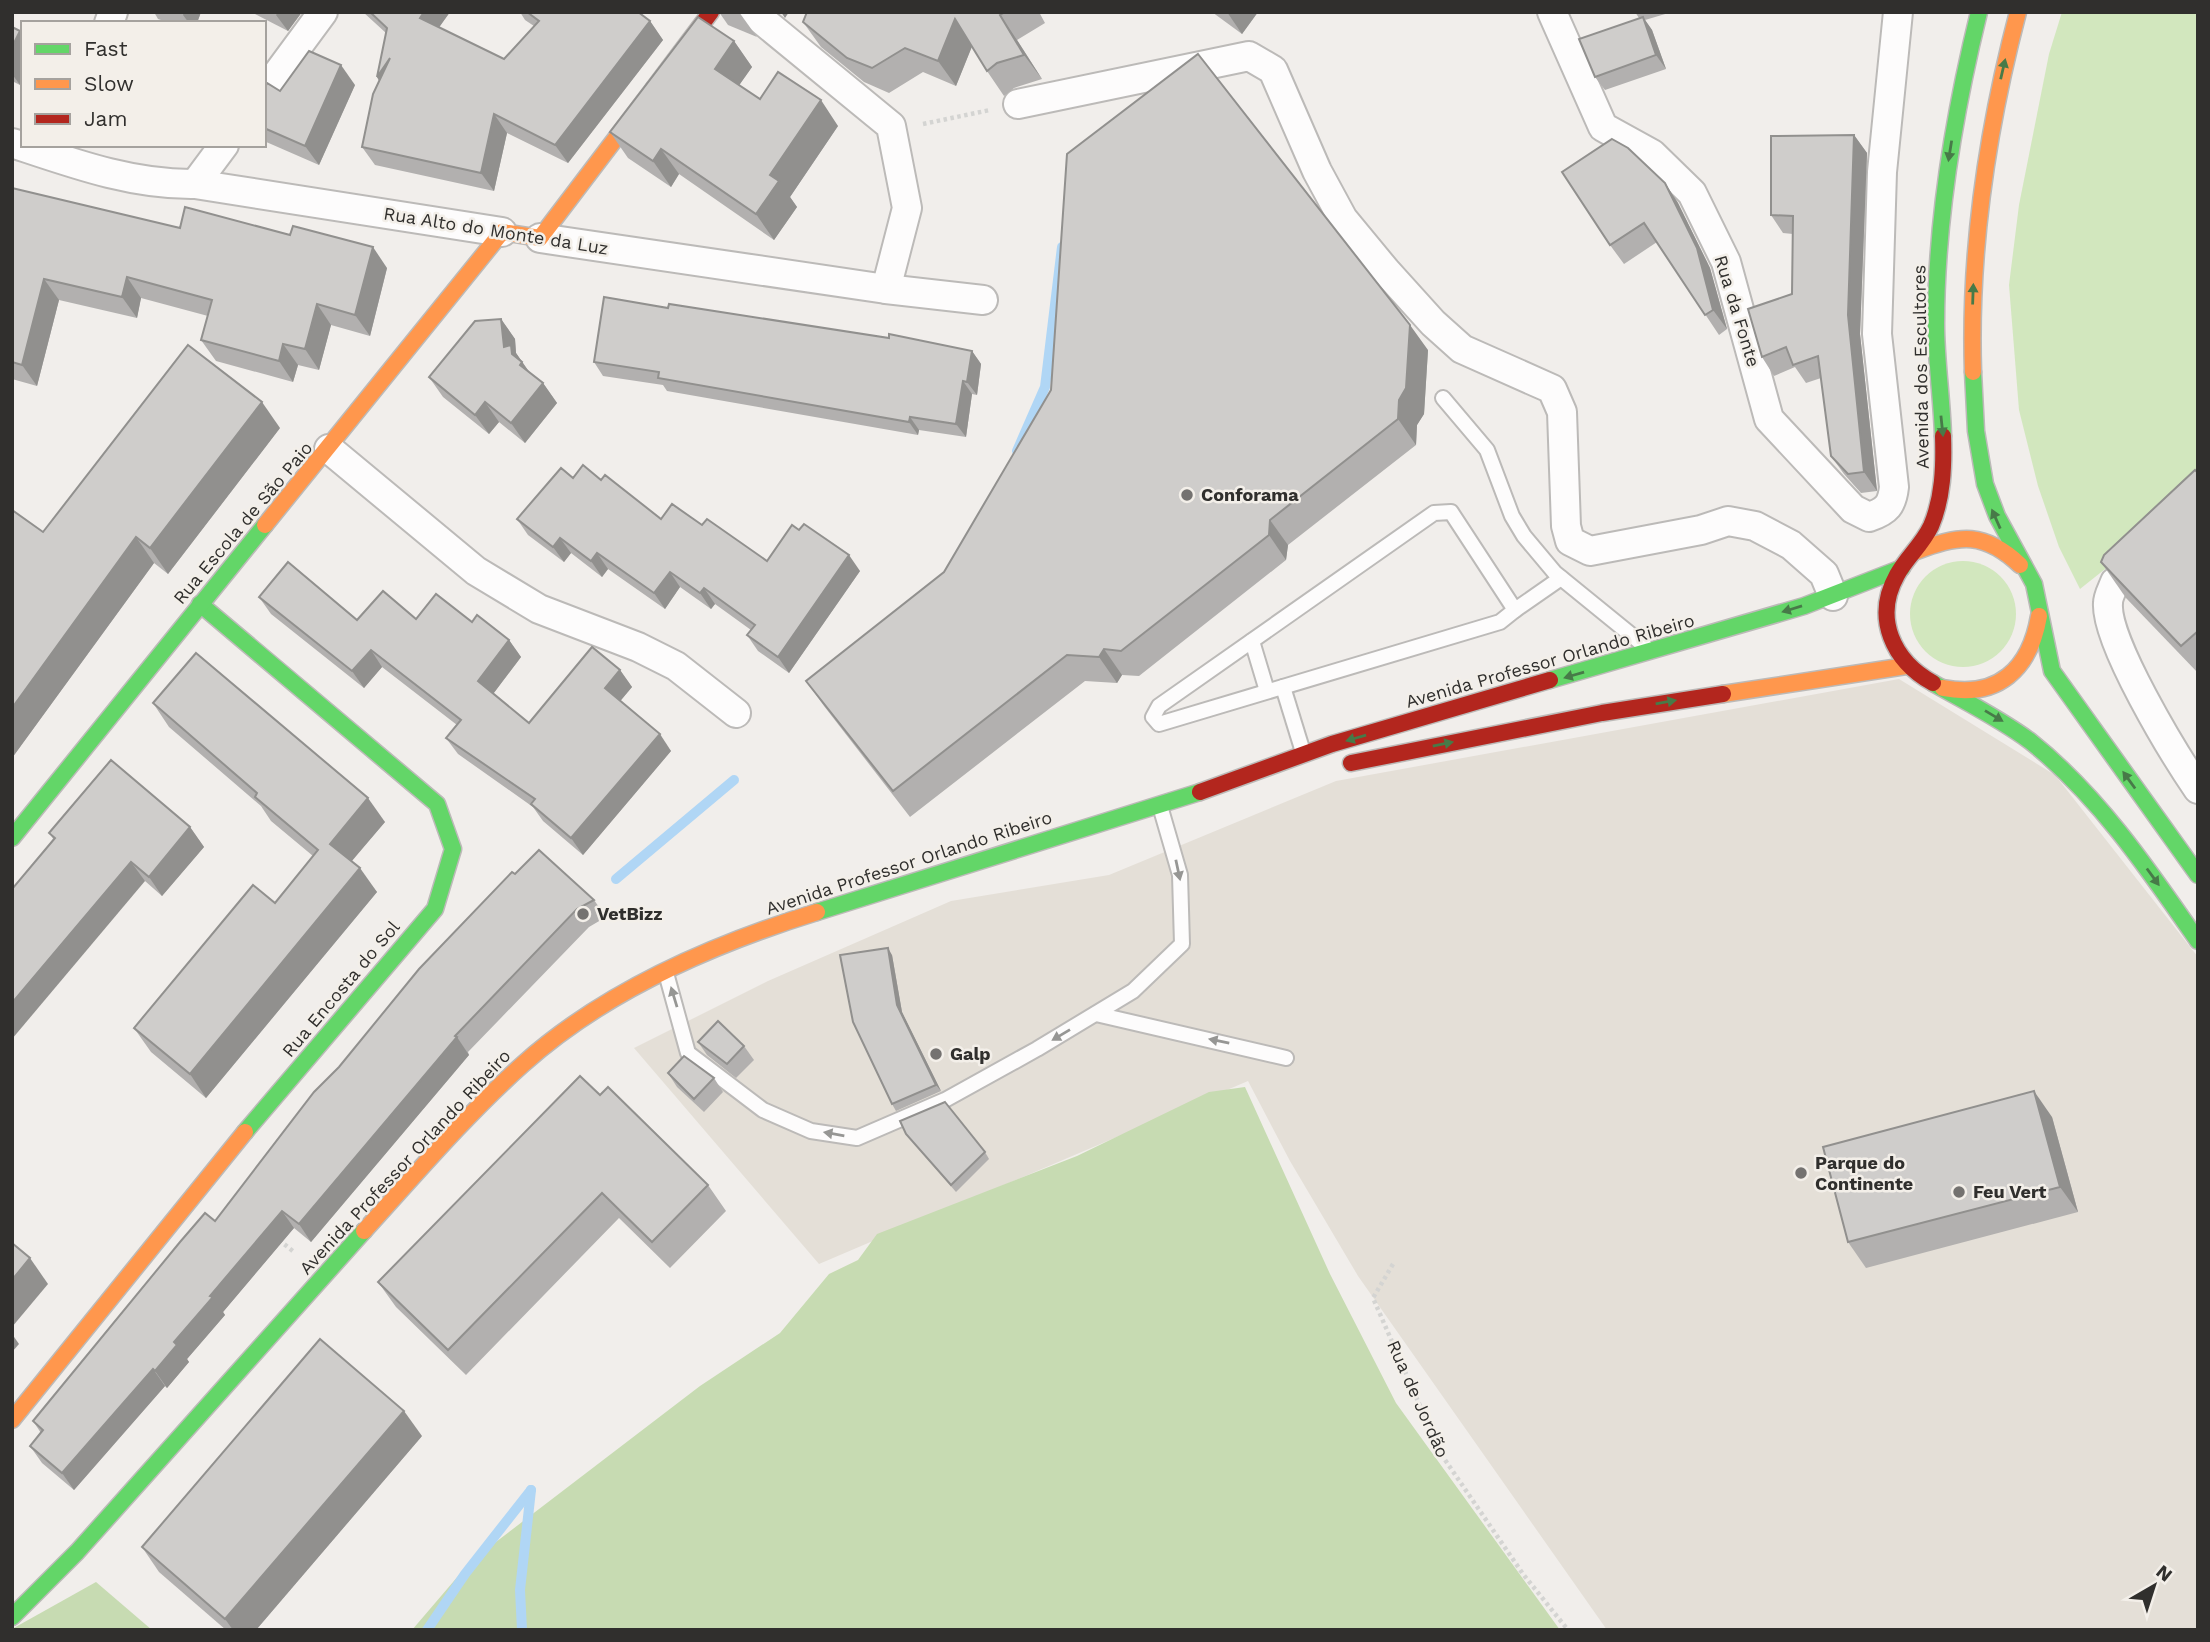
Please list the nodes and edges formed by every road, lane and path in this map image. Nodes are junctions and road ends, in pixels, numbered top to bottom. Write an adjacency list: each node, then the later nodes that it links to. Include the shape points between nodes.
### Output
1 (323, 12): 8 (street)
2 (712, 12): 16 (main road)
3 (752, 12): 10 (street)
4 (1552, 12): 5 (street, Rua da Fonte, via 1603,127 1652,154 1692,193 1726,262 1769,419 1853,509 1869,517 1883,513 1892,503 1894,487 1877,334 1882,172)
5 (1898, 12)
6 (1979, 12): 21 (main road, Avenida dos Escultores, one-way to 21, via 1958,103 1942,211 1936,323 1941,486 1931,527)
7 (2018, 12): 23 (main road, Avenida dos Escultores, one-way to 7, via 1990,504 1973,397 1972,299 1980,194 1997,93)
8 (266, 89)
9 (1018, 104): 10 (path); 26 (street, via 1249,56 1261,61 1273,71 1343,219 1386,271 1462,349 1552,389 1562,412 1570,541 1590,551 1728,521 1755,526 1791,545 1824,574)
10 (892, 131): 17 (street, via 907,208)
11 (30, 147): 13 (street, Rua Alto do Monte da Luz)
12 (223, 147): 14 (street)
13 (55, 151): 14 (street, Rua Alto do Monte da Luz, via 117,176 170,185)
14 (195, 184): 15 (street, Rua Alto do Monte da Luz)
15 (502, 232): 16 (main road, Rua Alto do Monte da Luz); 20 (main road, Rua Escola de São Paio)
16 (540, 238): 17 (street, Rua Alto do Monte da Luz)
17 (886, 289): 18 (street, Rua Alto do Monte da Luz)
18 (984, 300)
19 (1443, 398): 24 (lane, via 1487,450 1512,516)
20 (329, 449): 28 (main road, Rua Escola de São Paio); 36 (street, via 475,570 539,609 676,666)
21 (1917, 551): 22 (main road, Avenida dos Escultores); 23 (main road, Avenida dos Escultores, via 1945,539 1971,537 1995,544)
22 (1902, 568): 26 (main road, Avenida Professor Orlando Ribeiro); 32 (main road, Avenida dos Escultores, via 1889,591 1886,618 1892,644)
23 (2031, 577): 27 (main road, Avenida dos Escultores)
24 (1561, 578): 29 (lane); 31 (lane)
25 (2115, 582): 40 (street, via 2108,601 2109,622 2121,655)
26 (1833, 596): 31 (main road, Avenida Professor Orlando Ribeiro, one-way to 31)
27 (2039, 600): 33 (main road, Avenida dos Escultores, via 2032,649 2019,669 1999,683 1975,690 1950,690); 44 (main road, Avenida dos Escultores, one-way to 27, via 2052,671 2044,648)
28 (200, 604): 43 (main road, Rua Escola de São Paio); 52 (main road, Rua Encosta do Sol, via 437,804 453,849 435,909 208,1176)
29 (1515, 610): 30 (lane, via 1451,512 1442,512 1434,513); 34 (lane, via 1500,622)
30 (1252, 641): 35 (lane); 35 (lane, via 1159,706 1153,717 1160,723)
31 (1653, 652): 37 (main road, Avenida Professor Orlando Ribeiro, one-way to 37)
32 (1906, 666): 33 (main road, Avenida dos Escultores); 38 (main road, one-way to 32, via 1602,713)
33 (1934, 684): 45 (main road, Avenida dos Escultores, one-way to 45, via 1998,719 2071,778 2131,846)
34 (1283, 687): 35 (lane); 37 (lane)
35 (1267, 691)
36 (736, 713)
37 (1304, 754): 41 (main road, Avenida Professor Orlando Ribeiro)
38 (1337, 766)
39 (1297, 774): 41 (main road, Avenida Professor Orlando Ribeiro)
40 (2198, 789)
41 (1208, 790): 42 (main road, Avenida Professor Orlando Ribeiro)
42 (1160, 804): 46 (main road, Avenida Professor Orlando Ribeiro, via 791,919); 47 (lane, one-way to 47, via 1180,875 1182,944 1133,991)
43 (12, 838)
44 (2198, 875)
45 (2198, 941)
46 (665, 972): 47 (lane, one-way to 46, via 945,1100 857,1139 811,1131 764,1110 688,1053); 51 (main road, Avenida Professor Orlando Ribeiro, via 585,1016 523,1065)
47 (1096, 1014): 48 (lane, one-way to 47)
48 (1286, 1058)
49 (270, 1231): 51 (path)
50 (1393, 1264): 54 (path, Rua de Jordão, via 1373,1298 1441,1454)
51 (321, 1277): 53 (main road, Avenida Professor Orlando Ribeiro, via 77,1552)
52 (12, 1420)
53 (12, 1617)
54 (1568, 1630)

